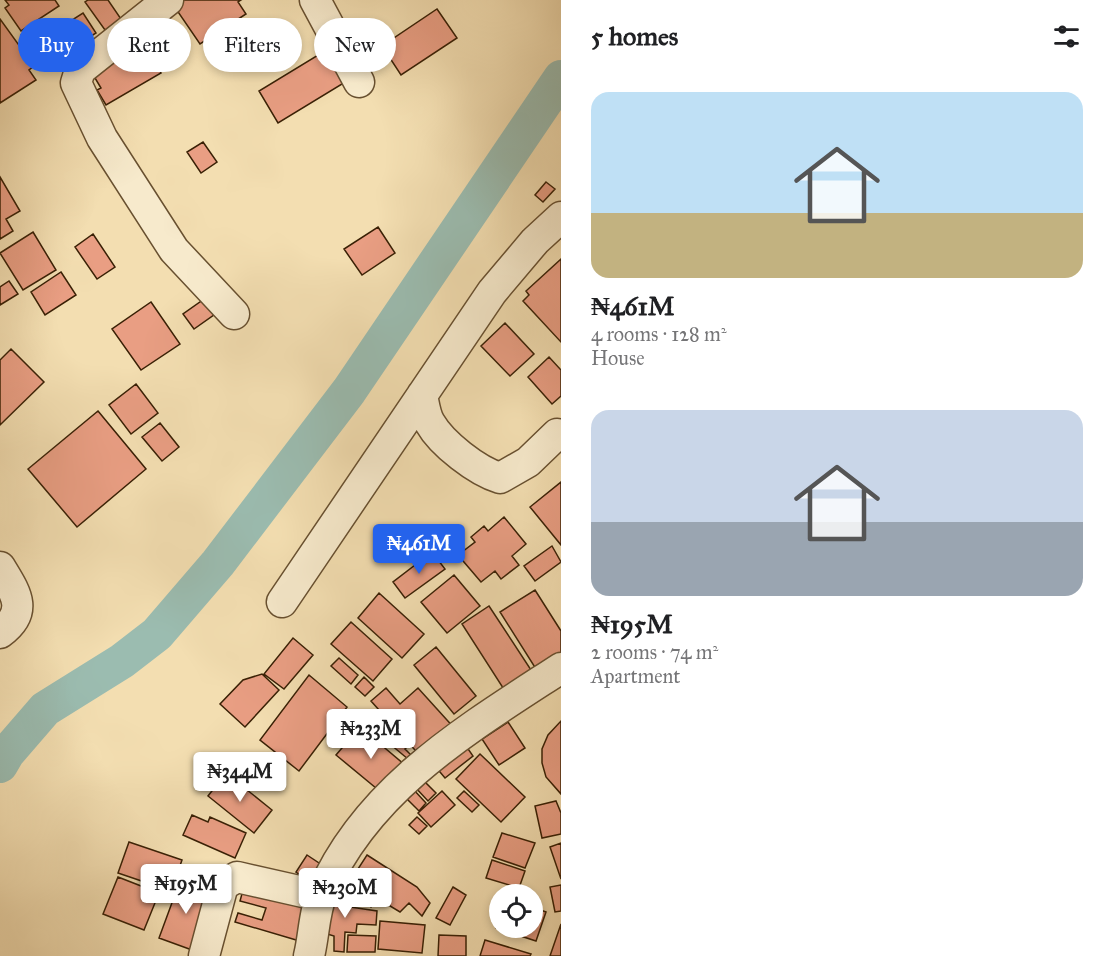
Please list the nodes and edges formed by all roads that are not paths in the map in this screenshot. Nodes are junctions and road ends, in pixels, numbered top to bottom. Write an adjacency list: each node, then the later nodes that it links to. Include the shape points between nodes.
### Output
1 (168, 0): 5 (street, via 80,70 76,83 102,138 174,250)
2 (315, 0): 3 (street)
3 (359, 82)
4 (561, 217): 6 (street, via 492,292)
5 (234, 314)
6 (422, 395): 7 (street, via 429,423 483,473 500,478 528,462); 9 (street)
7 (557, 434)
8 (0, 567): 10 (street, via 17,595 18,611)
9 (282, 602)
10 (0, 633)
11 (561, 668): 12 (street, via 471,726 416,768 339,858)
12 (321, 896): 13 (street, via 237,877 223,885); 14 (street)
13 (204, 956)
14 (309, 956)

